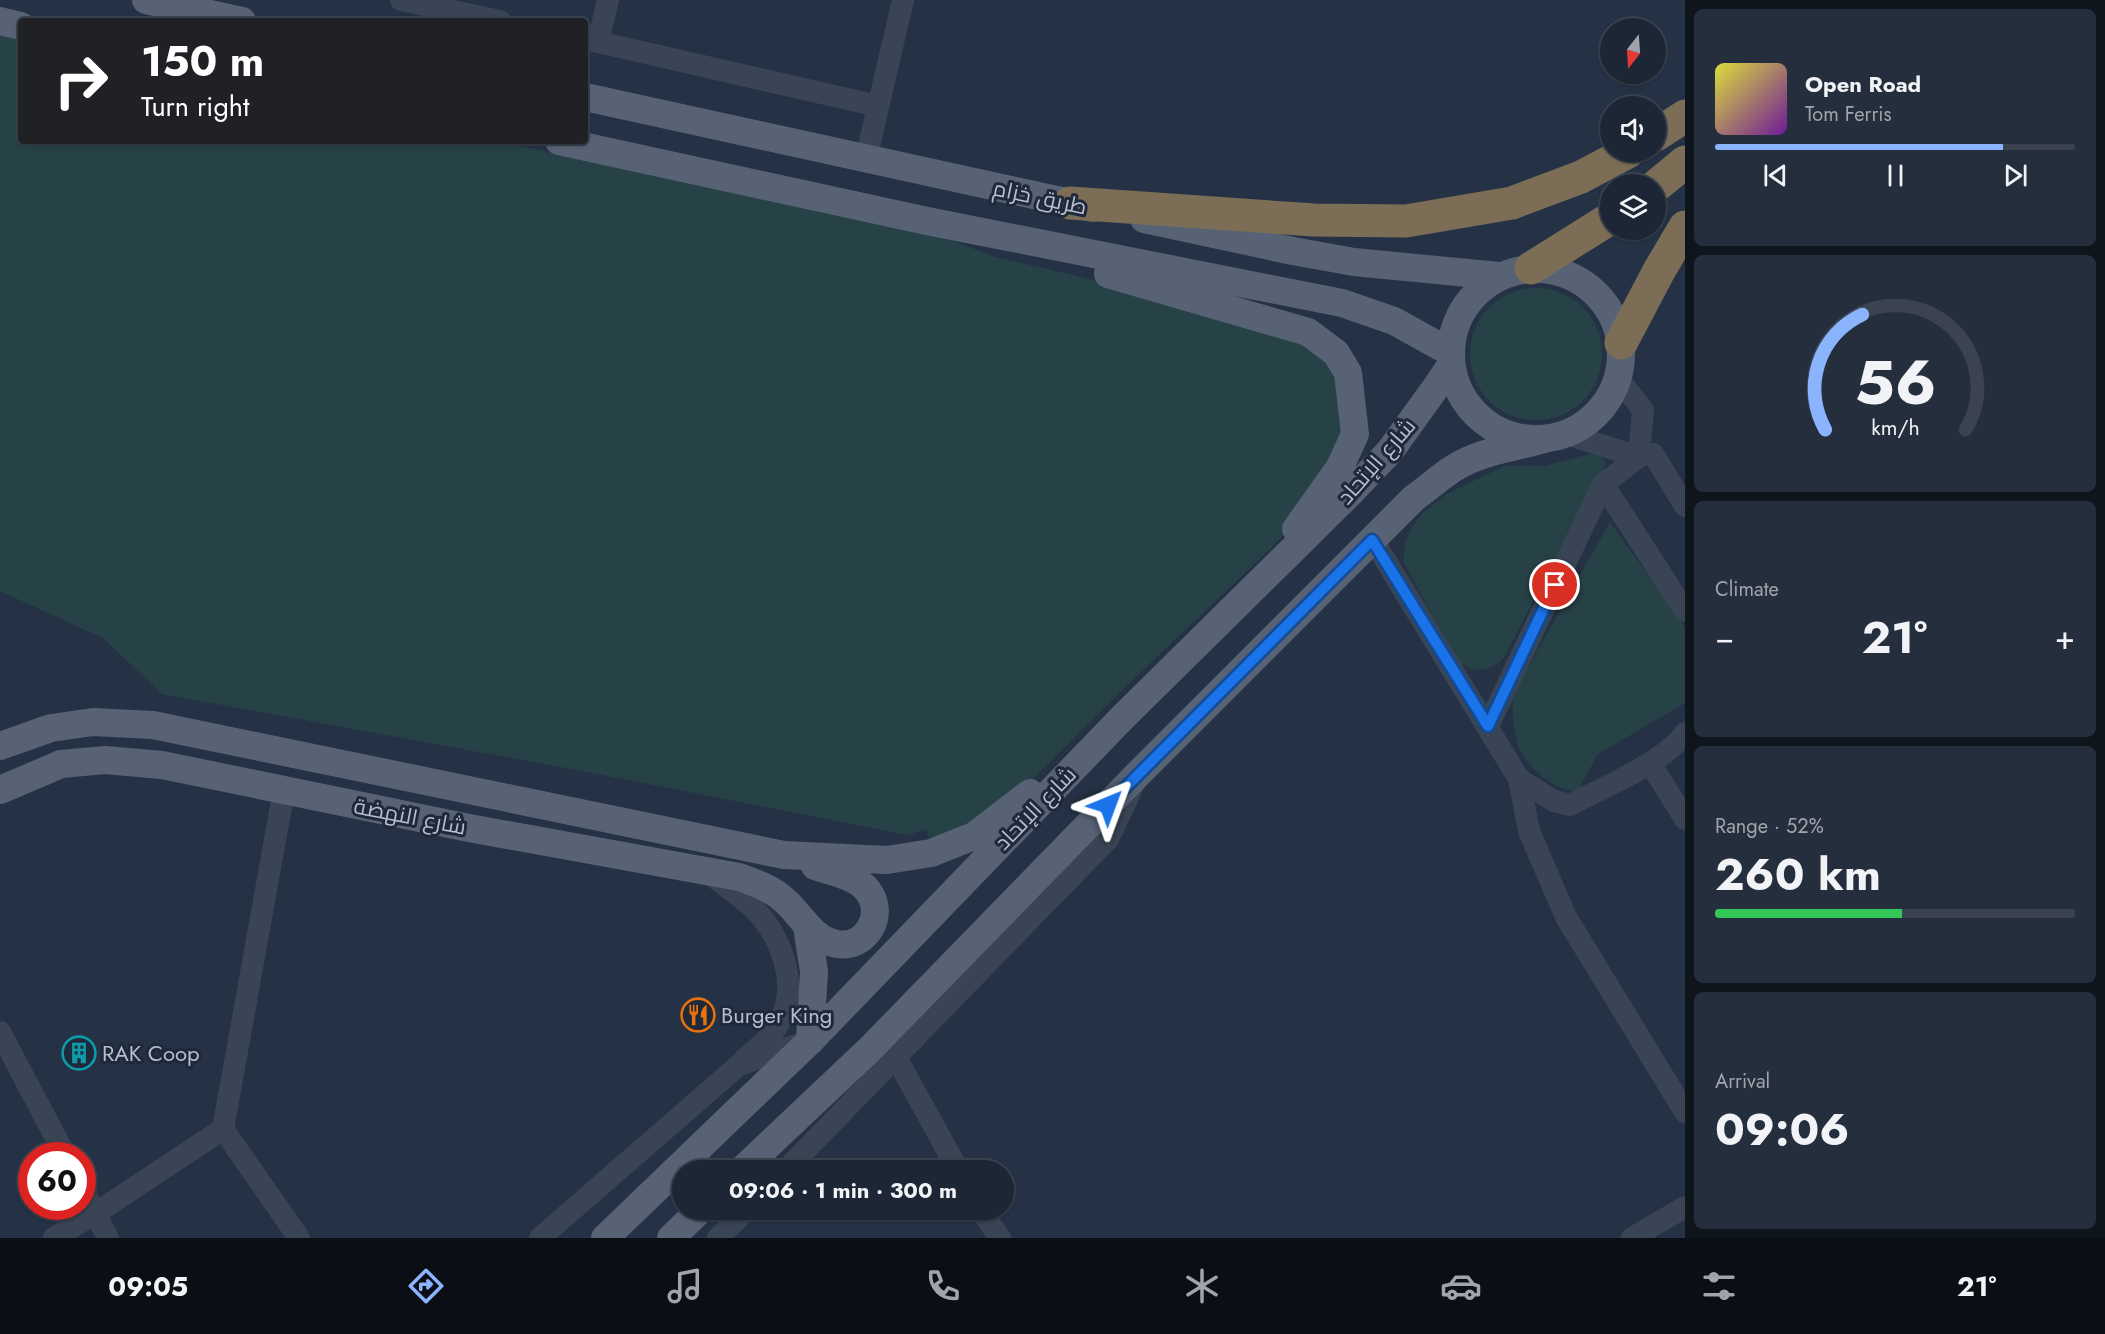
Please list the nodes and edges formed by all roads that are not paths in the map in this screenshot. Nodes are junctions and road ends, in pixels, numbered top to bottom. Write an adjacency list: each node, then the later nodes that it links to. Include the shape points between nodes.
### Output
1 (146, 0): 5 (main road)
2 (401, 0): 7 (street)
3 (608, 0): 10 (street)
4 (903, 0): 12 (street)
5 (206, 6): 6 (main road)
6 (235, 18)
7 (486, 18)
8 (0, 21): 9 (main road)
9 (18, 25)
10 (592, 40): 12 (street)
11 (588, 98): 16 (main road, طريق خزام)
12 (878, 106): 16 (street)
13 (1685, 116): 14 (highway)
14 (1666, 128)
15 (573, 144): 21 (main road, طريق خزام)
16 (866, 159): 20 (main road, طريق خزام)
17 (1609, 162): 20 (highway, via 1512,203 1406,221 1314,220)
18 (1685, 162): 19 (highway)
19 (1666, 178)
20 (1070, 203): 25 (main road, طريق خزام, via 1354,262)
21 (927, 221): 27 (main road, طريق خزام, via 1342,303 1394,321); 34 (main road, via 1308,332 1336,353 1348,373 1355,434 1340,467)
22 (1600, 225): 24 (highway)
23 (1685, 227): 26 (highway)
24 (1531, 268): 25 (main road); 26 (main road, via 1557,271 1587,286 1600,297 1614,319)
25 (1499, 276): 27 (main road, via 1479,289 1464,307 1454,328)
26 (1621, 343): 28 (main road)
27 (1450, 358): 29 (main road, via 1458,390 1473,411 1493,428 1517,437); 34 (main road, شارع الإتحاد, via 1439,383 1390,451)
28 (1618, 378): 29 (main road, via 1607,402 1589,421); 30 (street, via 1644,410)
29 (1555, 436): 30 (street); 33 (main road, via 1462,463 1414,498)
30 (1646, 455): 31 (street); 32 (street)
31 (1603, 484): 35 (street); 37 (street)
32 (1685, 506)
33 (1372, 540): 37 (street); 41 (main road)
34 (1257, 585): 36 (main road, شارع الإتحاد)
35 (1685, 611)
36 (1122, 718): 46 (main road, via 974,836 931,853 887,860); 50 (main road, شارع الإتحاد)
37 (1488, 726): 42 (street)
38 (1685, 733): 40 (street)
39 (0, 746): 46 (main road, شارع النهضة, via 51,728 93,722 153,725)
40 (1650, 763): 42 (street, via 1570,805 1554,801); 45 (street)
41 (1138, 774): 51 (main road); 52 (street, via 1108,840)
42 (1519, 779): 54 (street, via 1529,831 1566,917)
43 (0, 790): 44 (main road, شارع النهضة, via 61,764 105,760 162,765)
44 (284, 790): 47 (main road, شارع النهضة); 55 (street)
45 (1685, 819)
46 (784, 855): 48 (main road, via 856,880 875,903 875,918 869,931 856,942 836,944)
47 (707, 872): 48 (main road, شارع النهضة, via 739,877 770,889 786,901); 53 (street, via 765,922 777,940 786,968 789,993 781,1020)
48 (807, 927): 50 (main road, via 813,971)
49 (0, 1032): 56 (street)
50 (810, 1041): 53 (street); 70 (main road, شارع الإتحاد)
51 (869, 1050): 52 (street); 57 (main road)
52 (897, 1059): 58 (street); 59 (street)
53 (739, 1065): 69 (street)
54 (1685, 1112)
55 (223, 1129): 61 (street); 68 (street)
56 (58, 1142)
57 (753, 1160)
58 (796, 1160)
59 (953, 1160)
60 (1685, 1207): 74 (street)
61 (96, 1213): 67 (street)
62 (84, 1220): 66 (street)
63 (690, 1220): 71 (main road)
64 (736, 1220): 72 (street)
65 (988, 1220): 73 (street)
66 (54, 1238)
67 (108, 1238)
68 (299, 1238)
69 (540, 1238)
70 (605, 1238)
71 (671, 1238)
72 (718, 1238)
73 (1000, 1238)
74 (1632, 1238)

